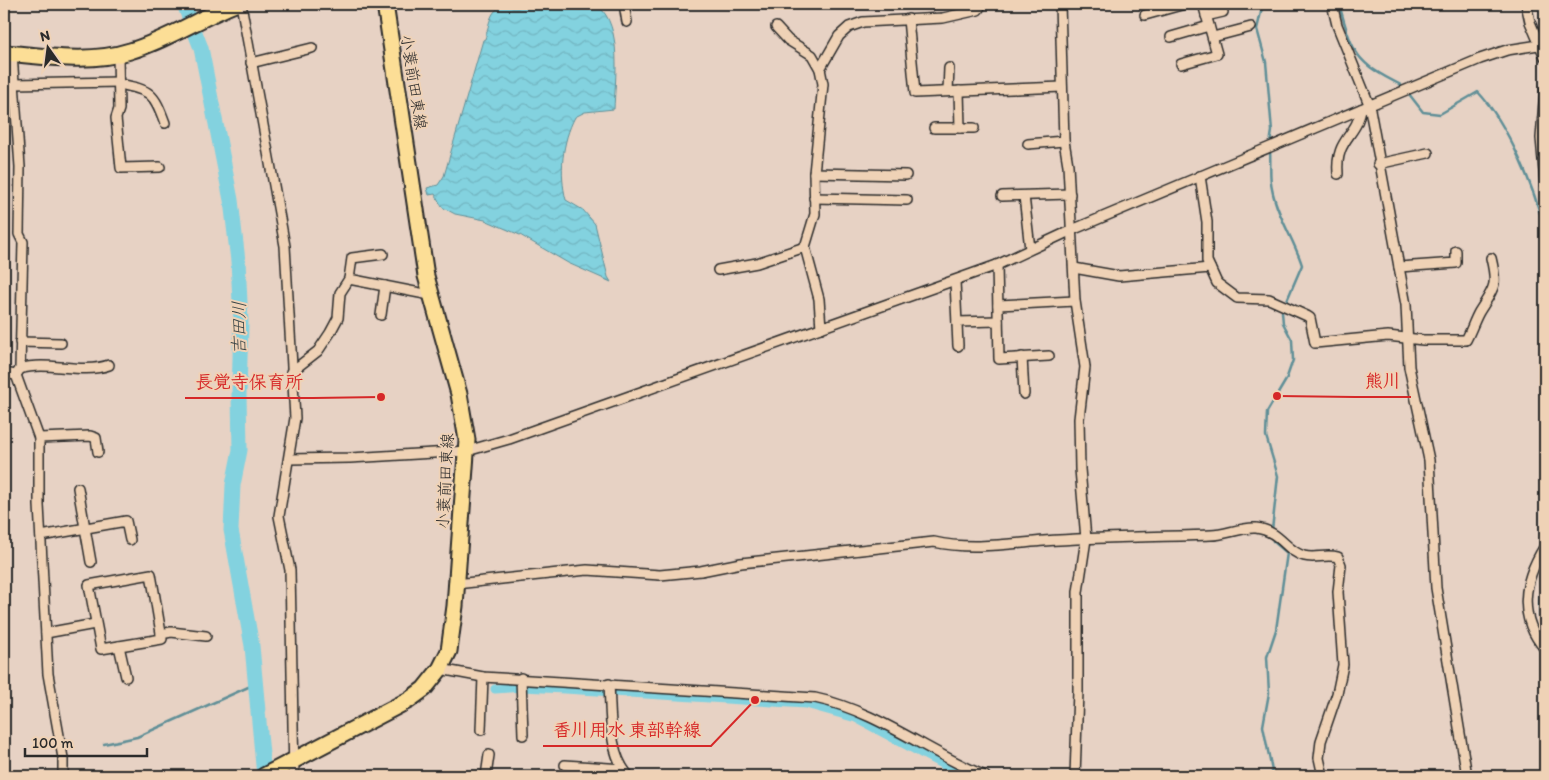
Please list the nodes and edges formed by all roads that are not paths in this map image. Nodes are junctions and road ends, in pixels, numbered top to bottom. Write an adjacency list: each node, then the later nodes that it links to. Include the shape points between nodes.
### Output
1 (235, 4): 24 (main road, via 158,41)
2 (241, 4): 26 (street)
3 (385, 4): 70 (main road, 小蓑前田東線)
4 (624, 4): 15 (street)
5 (982, 4): 14 (street, via 978,10 963,15)
6 (1060, 4): 32 (street)
7 (1185, 4): 12 (street)
8 (1203, 4): 13 (street)
9 (1332, 4): 36 (street)
10 (1526, 4): 21 (street)
11 (1223, 12): 13 (street)
12 (1145, 15)
13 (1206, 16): 16 (street)
14 (908, 19): 29 (street, via 849,26 838,36); 34 (street, via 914,93)
15 (627, 22)
16 (1210, 26): 19 (street); 20 (street)
17 (776, 27): 29 (street, via 788,40 812,55)
18 (1251, 27): 20 (street)
19 (1172, 37)
20 (1213, 37): 27 (street, via 1217,54)
21 (1542, 44): 25 (street); 36 (street, via 1480,59)
22 (312, 48): 26 (street)
23 (8, 54): 24 (main road, via 78,58); 31 (street)
24 (118, 54): 30 (street)
25 (1545, 57)
26 (251, 63): 85 (street, via 285,246)
27 (1181, 64)
28 (949, 68): 34 (street)
29 (820, 69): 46 (street, via 823,84)
30 (119, 83): 31 (street); 37 (street, via 153,94); 45 (street, via 116,118 121,168)
31 (14, 84): 78 (street, via 20,166 19,234 23,242)
32 (1062, 87): 35 (street); 41 (street)
33 (1545, 90): 50 (street, via 1541,138)
34 (948, 91): 35 (street)
35 (959, 91): 39 (street)
36 (1365, 107): 44 (street); 47 (street, via 1339,150); 49 (street)
37 (165, 123)
38 (934, 128): 39 (street)
39 (960, 128): 40 (street)
40 (974, 128)
41 (1064, 141): 42 (street); 51 (street)
42 (1028, 144)
43 (1428, 153): 44 (street)
44 (1378, 164): 63 (street)
45 (160, 167)
46 (814, 173): 48 (street); 54 (street)
47 (1338, 174)
48 (906, 175)
49 (1200, 176): 56 (street); 65 (street)
50 (1545, 183)
51 (1070, 194): 53 (street); 56 (street)
52 (1002, 196): 53 (street)
53 (1024, 196): 58 (street)
54 (814, 198): 55 (street); 57 (street, via 812,228)
55 (907, 200)
56 (1072, 230): 58 (street); 64 (street)
57 (805, 247): 66 (street, via 757,263); 76 (street, via 819,299)
58 (1030, 249): 62 (street)
59 (1456, 250): 63 (street, via 1456,263)
60 (383, 254): 67 (street, via 352,258)
61 (1491, 258): 77 (street, via 1495,274 1493,291 1466,340)
62 (997, 265): 68 (street); 72 (street)
63 (1399, 267): 77 (street)
64 (1074, 268): 65 (street, via 1119,276); 71 (street)
65 (1210, 268): 77 (street, via 1217,283 1237,298 1269,299 1310,318 1315,343 1388,336)
66 (718, 270)
67 (349, 279): 69 (street); 85 (street, via 340,293 338,318 330,334 318,351)
68 (955, 281): 75 (street); 76 (street)
69 (385, 286): 70 (street); 73 (street)
70 (430, 295): 89 (main road, 小蓑前田東線, via 459,394)
71 (1075, 301): 72 (street); 95 (street, via 1085,367 1079,419)
72 (998, 305): 74 (street)
73 (381, 315)
74 (998, 321): 75 (street); 82 (street, via 999,359)
75 (957, 322): 80 (street)
76 (821, 328): 89 (street)
77 (1408, 339): 123 (street, via 1409,367 1429,460 1436,588)
78 (20, 342): 79 (street); 84 (street)
79 (61, 343)
80 (958, 346)
81 (1049, 356): 82 (street)
82 (1022, 358): 87 (street)
83 (109, 365): 84 (street, via 58,368 37,365)
84 (18, 372): 86 (street); 88 (street)
85 (292, 372): 91 (street, via 295,418)
86 (4, 373)
87 (1024, 394)
88 (39, 438): 90 (street, via 90,436 96,438); 94 (street)
89 (467, 451): 91 (street); 99 (main road, 小蓑前田東線)
90 (98, 452)
91 (289, 459): 115 (street, via 279,516 290,570)
92 (78, 488): 93 (street)
93 (84, 528): 94 (street); 96 (street, via 126,521); 98 (street)
94 (41, 536): 101 (street)
95 (1086, 539): 99 (street, via 1003,545 934,542 740,563 701,572 660,575 587,570); 121 (street, via 1078,592); 122 (street, via 1215,535 1254,528 1272,533 1305,557 1338,557 1343,664 1337,694 1320,741)
96 (130, 540)
97 (1545, 546): 105 (street, via 1536,561 1526,593 1525,610 1536,638)
98 (91, 562)
99 (456, 584): 106 (main road, 小蓑前田東線, via 449,650)
100 (95, 624): 101 (street); 102 (street, via 89,586 151,574); 104 (street, via 101,649)
101 (46, 633): 117 (street, via 48,674 63,758)
102 (161, 634): 103 (street); 104 (street, via 162,639)
103 (206, 636)
104 (119, 646): 107 (street)
105 (1545, 649)
106 (440, 669): 108 (street); 115 (main road, 小蓑前田東線, via 409,700)
107 (126, 677)
108 (483, 677): 109 (street); 111 (street)
109 (521, 684): 110 (street); 112 (street)
110 (610, 689): 116 (street, via 617,755); 120 (street, via 795,695 836,702 874,718 945,758)
111 (481, 730)
112 (523, 735)
113 (489, 755): 119 (street)
114 (565, 764): 116 (street)
115 (291, 767): 118 (main road, 小蓑前田東線)
116 (626, 773)
117 (63, 776)
118 (264, 776)
119 (486, 776)
120 (985, 776)
121 (1075, 776)
122 (1323, 776)
123 (1467, 776)

